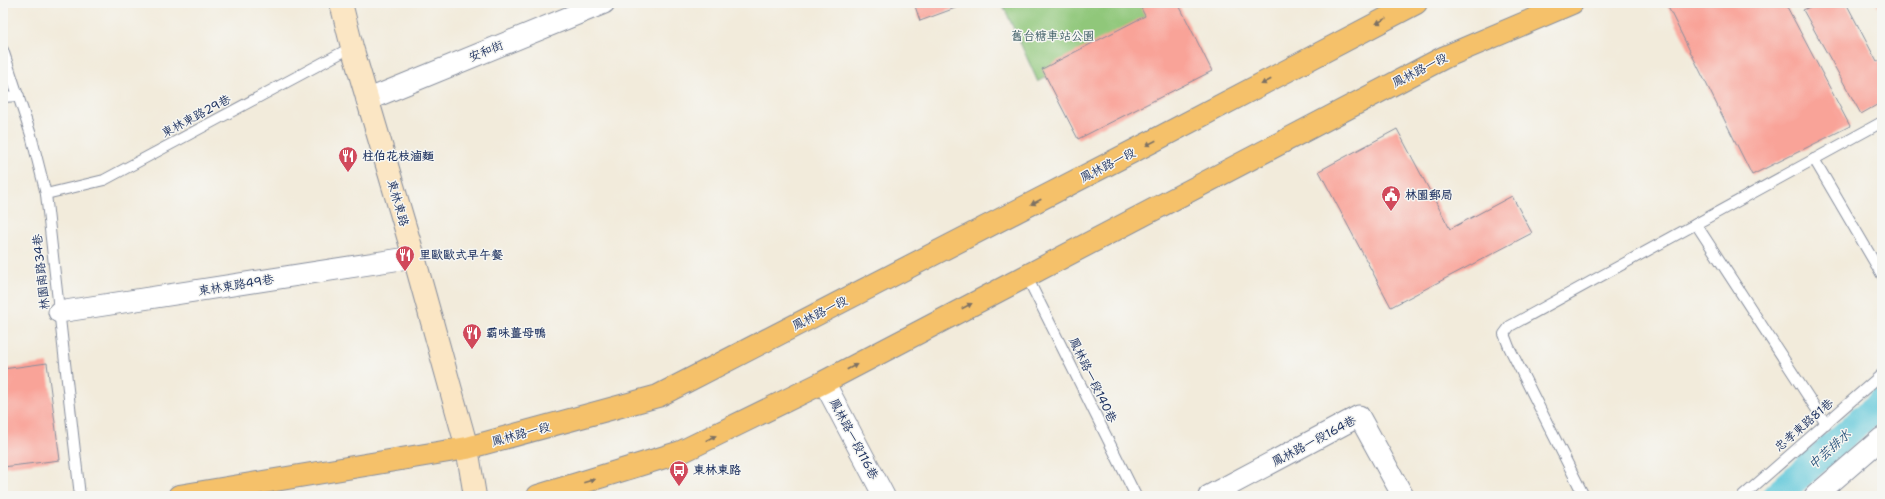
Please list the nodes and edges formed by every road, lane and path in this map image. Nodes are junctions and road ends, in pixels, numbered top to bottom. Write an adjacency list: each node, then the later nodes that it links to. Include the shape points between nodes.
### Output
1 (341, 3): 5 (street, 東林東路)
2 (604, 3): 9 (street, 安和街)
3 (1416, 3): 22 (main road, 鳳林路一段, one-way to 22, via 1141,148 658,396)
4 (1572, 3): 15 (main road, 鳳林路一段, via 1445,57)
5 (352, 46): 9 (street, 東林東路); 12 (lane, 東林東路29巷, via 104,180)
6 (3, 50): 7 (lane, 林園南路34巷)
7 (18, 96): 8 (lane); 12 (lane, 林園南路34巷)
8 (3, 97)
9 (367, 100): 14 (street, 東林東路)
10 (1882, 122): 11 (lane)
11 (1814, 159): 13 (lane); 16 (lane)
12 (46, 194): 17 (lane, 林園南路34巷)
13 (1696, 224): 20 (lane); 31 (lane, via 1510,326 1504,334 1508,347)
14 (414, 257): 17 (street, 東林東路49巷); 22 (street, 東林東路)
15 (1026, 275): 19 (main road, 鳳林路一段, one-way to 15); 28 (lane, 鳳林路一段140巷)
16 (1882, 275)
17 (58, 312): 23 (lane, 林園南路34巷)
18 (1882, 374): 20 (lane, 忠孝東路81巷)
19 (824, 382): 26 (main road, 鳳林路一段, one-way to 19, via 681,452); 27 (street, 鳳林路一段116巷)
20 (1826, 424): 32 (lane, 忠孝東路81巷)
21 (1882, 438): 33 (street)
22 (467, 448): 24 (main road, 鳳林路一段); 25 (street, 東林東路)
23 (80, 496)
24 (179, 496)
25 (476, 496)
26 (538, 496)
27 (884, 496)
28 (1136, 496)
29 (1209, 496): 30 (street, 鳳林路一段164巷, via 1359,416)
30 (1403, 496)
31 (1584, 496)
32 (1743, 496)
33 (1815, 496)

